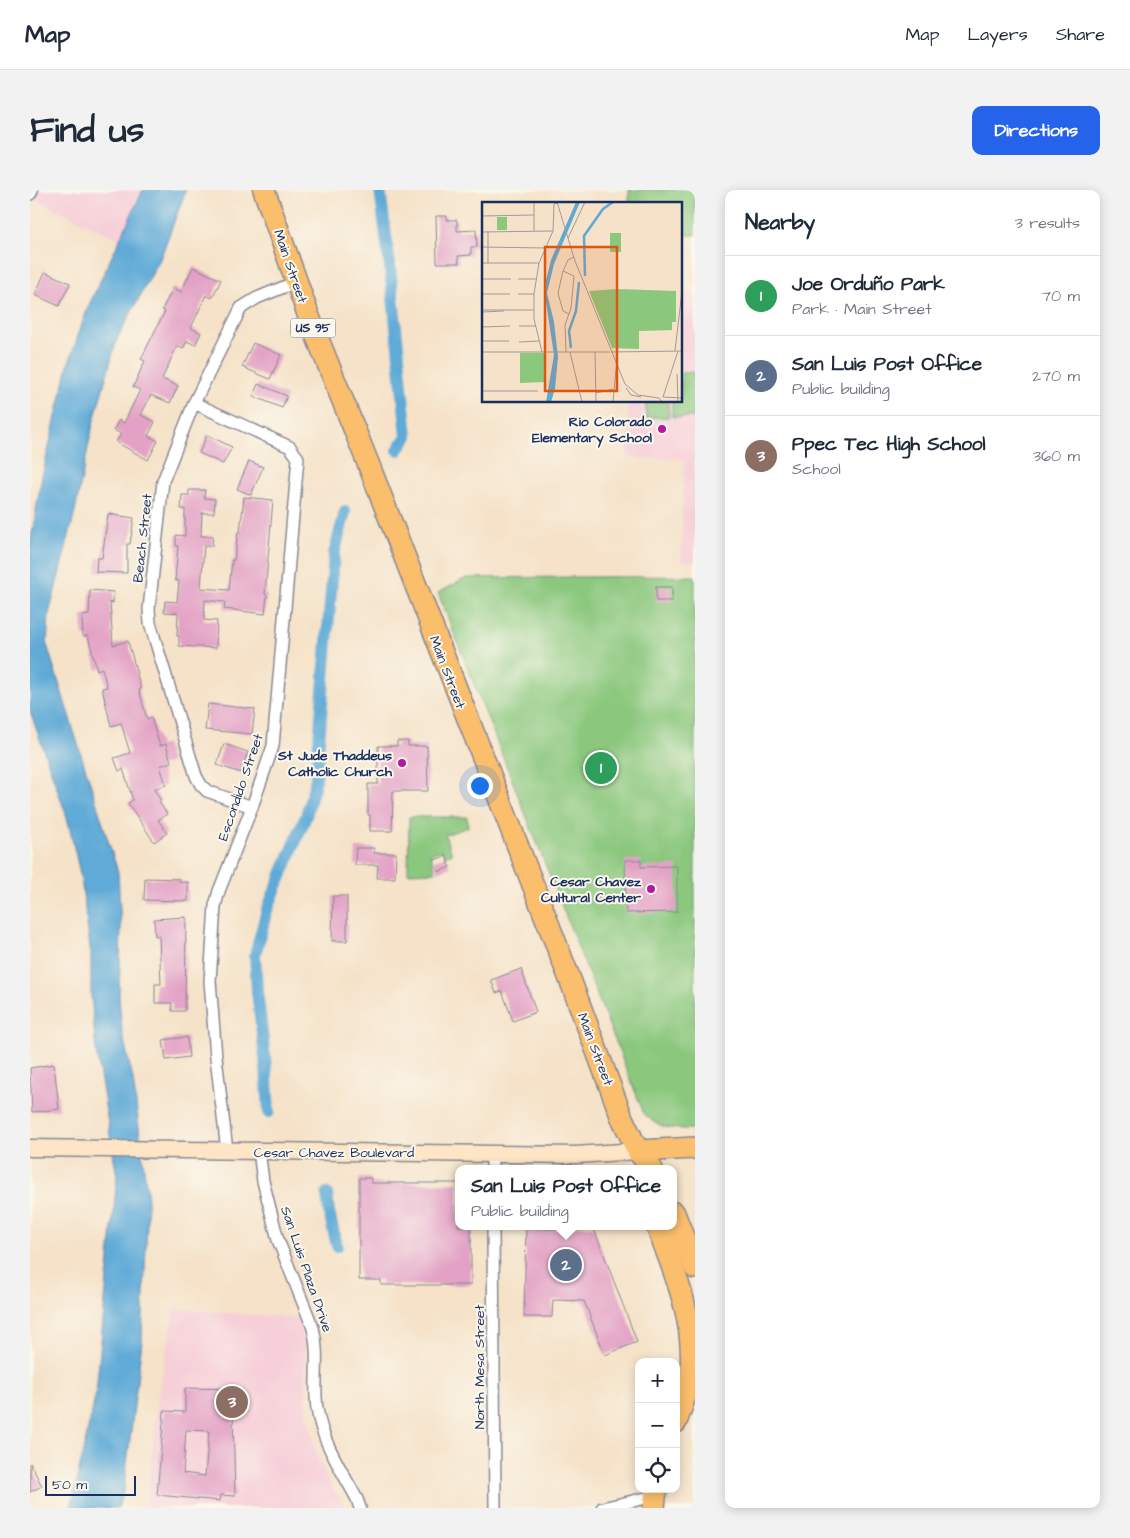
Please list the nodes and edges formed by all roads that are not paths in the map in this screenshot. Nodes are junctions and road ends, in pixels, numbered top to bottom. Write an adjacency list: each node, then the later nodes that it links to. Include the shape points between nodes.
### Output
1 (32, 190): 3 (street)
2 (264, 190): 4 (highway, Main Street / US 95)
3 (30, 194)
4 (296, 282): 5 (street, Beach Street, via 241,308); 11 (highway, Main Street / US 95)
5 (194, 403): 6 (street, Beach Street, via 163,481 150,623 196,776 207,791); 6 (street, Escondido Street, via 290,447 298,458 273,746)
6 (252, 807): 9 (street, Escondido Street, via 219,891 210,981)
7 (30, 1148): 9 (street, Cesar Chavez Boulevard)
8 (695, 1148): 11 (highway)
9 (226, 1151): 10 (street, Cesar Chavez Boulevard)
10 (259, 1151): 12 (street, Cesar Chavez Boulevard); 20 (street, San Luis Plaza Drive, via 278,1240 317,1341 319,1420 327,1444)
11 (639, 1160): 12 (street, Cesar Chavez Boulevard, via 575,1155)
12 (492, 1161)
13 (677, 1221): 16 (highway)
14 (493, 1230): 21 (street, North Mesa Street)
15 (659, 1230): 17 (highway)
16 (695, 1268)
17 (691, 1313): 18 (highway, via 692,1361)
18 (680, 1411)
19 (655, 1498): 22 (street)
20 (360, 1508)
21 (495, 1508)
22 (602, 1508)

